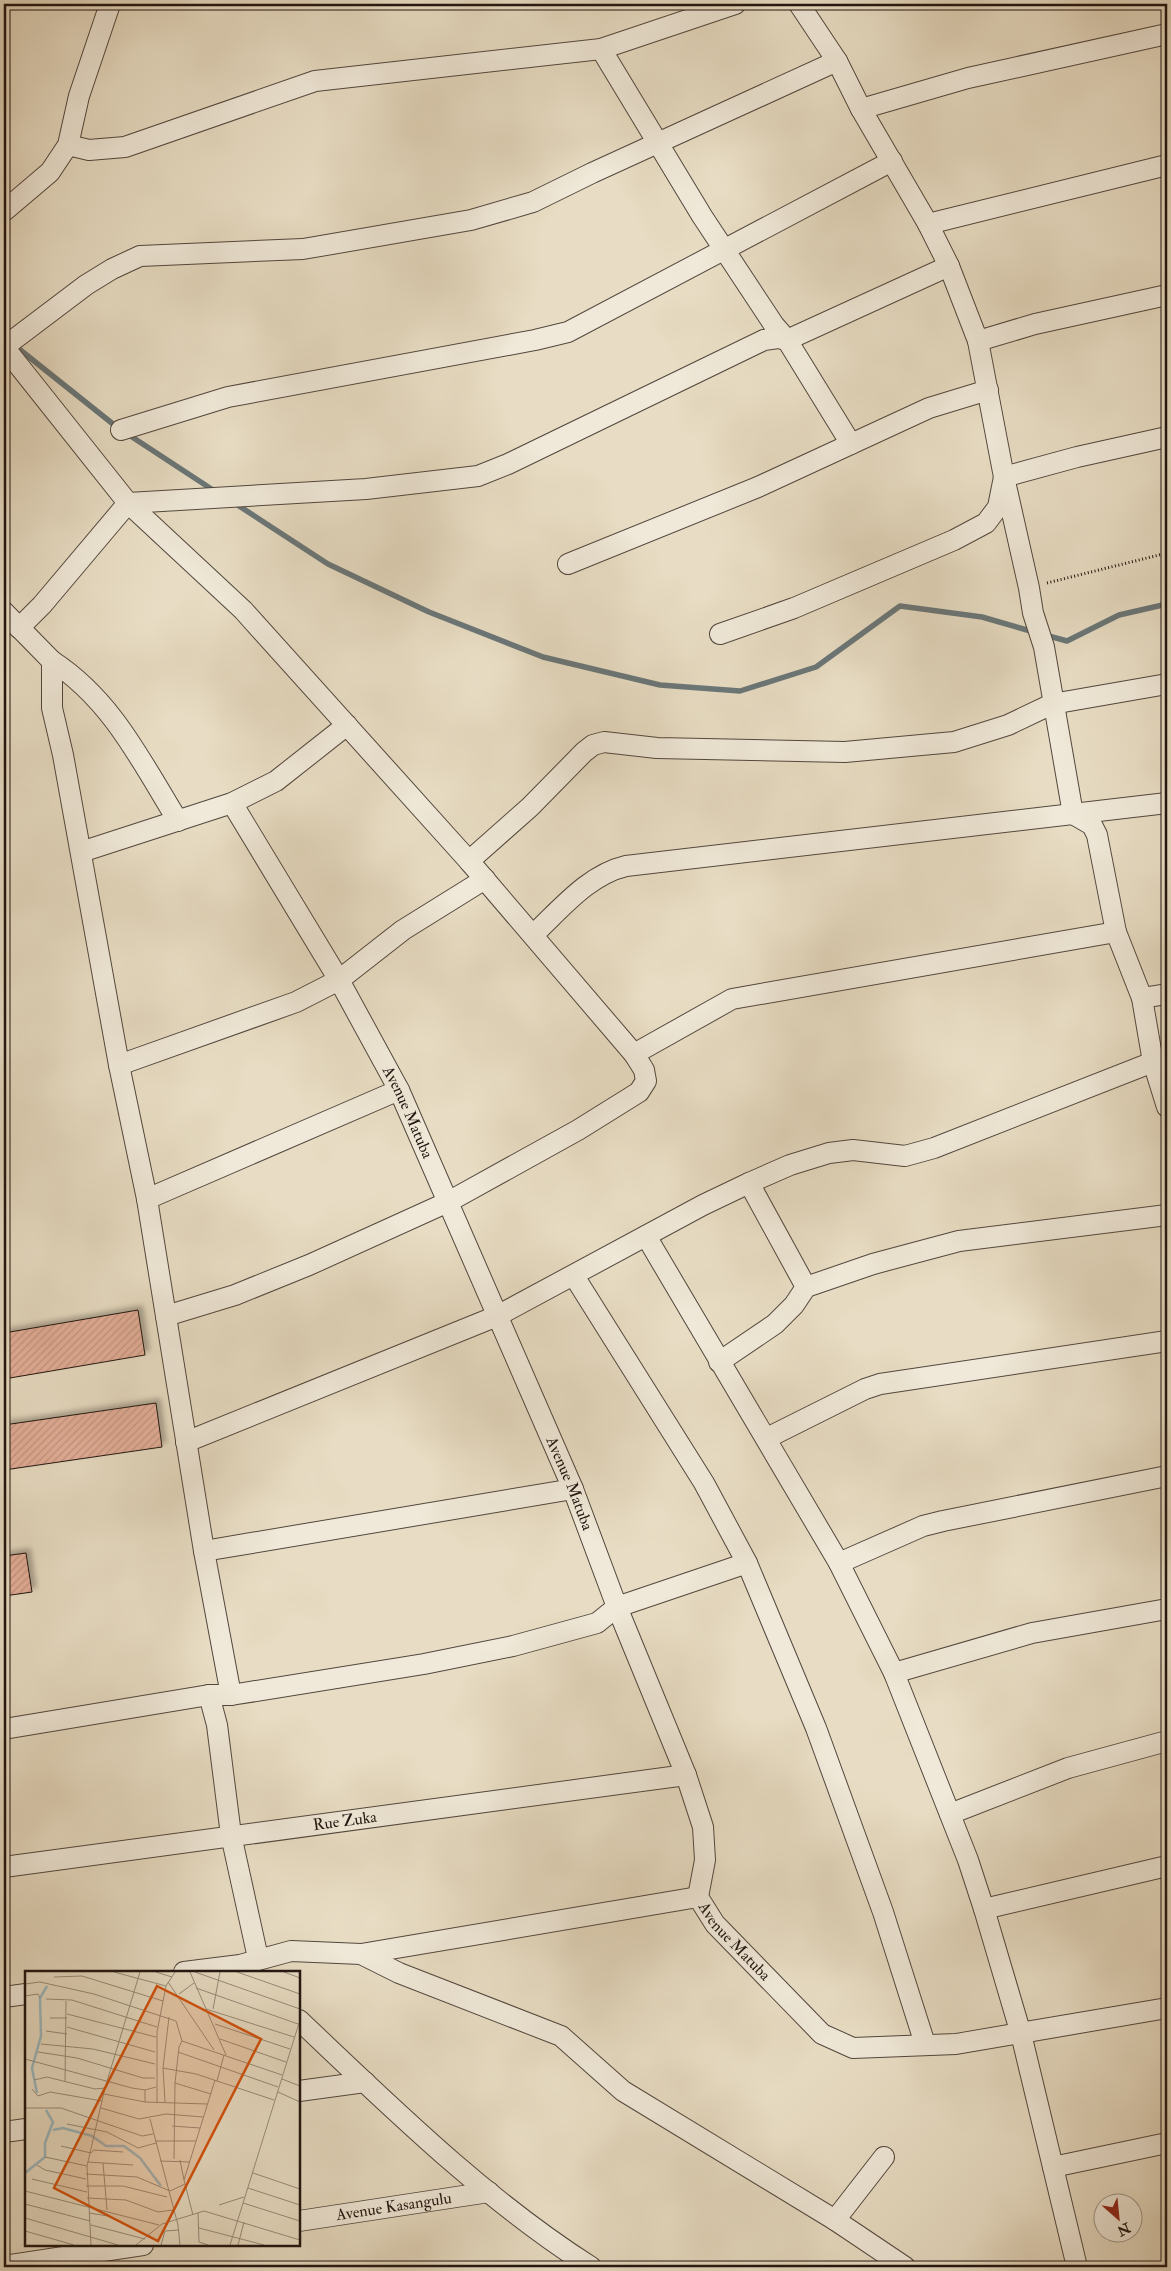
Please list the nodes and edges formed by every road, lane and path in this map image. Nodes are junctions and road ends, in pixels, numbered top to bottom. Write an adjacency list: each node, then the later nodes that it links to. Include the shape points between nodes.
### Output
1 (110, 4): 9 (street, via 79,96)
2 (735, 4): 5 (street)
3 (799, 4): 6 (street)
4 (1167, 34): 7 (street, via 968,78)
5 (601, 49): 8 (street); 9 (street, via 315,81 125,147 89,150)
6 (837, 62): 7 (street); 8 (street)
7 (861, 109): 10 (street)
8 (659, 143): 14 (street); 19 (street, via 533,202 471,220 304,249 140,256 86,285)
9 (68, 145): 12 (street, via 50,172)
10 (892, 161): 13 (street); 14 (street)
11 (1167, 165): 13 (street)
12 (4, 211)
13 (928, 224): 15 (street)
14 (723, 249): 17 (street); 21 (street, via 568,332 228,397)
15 (949, 266): 17 (street); 18 (street)
16 (1167, 295): 18 (street, via 1035,324)
17 (787, 340): 23 (street); 25 (street, via 764,340 478,476 366,489)
18 (978, 341): 20 (street)
19 (4, 347): 25 (street)
20 (988, 390): 23 (street, via 929,408); 24 (street)
21 (121, 430)
22 (1167, 437): 24 (street)
23 (851, 444): 27 (street, via 758,488)
24 (1004, 477): 28 (street); 31 (street, via 998,507 986,523 954,540 794,608)
25 (128, 503): 30 (street); 35 (street, via 243,610)
26 (1167, 553): 28 (path)
27 (568, 564)
28 (1030, 588): 34 (street, via 1033,613 1044,647)
29 (4, 612): 30 (street)
30 (19, 628): 32 (street)
31 (720, 634)
32 (52, 661): 39 (street, via 82,682 115,718); 40 (street, via 52,708)
33 (1167, 684): 34 (street)
34 (1052, 704): 38 (street); 41 (street, via 1008,725 954,742 846,752 657,748 604,742 584,752 530,807)
35 (347, 725): 37 (street, via 276,781); 41 (street)
36 (1167, 803): 38 (street)
37 (232, 804): 39 (street); 45 (street, Avenue Matuba)
38 (1073, 814): 43 (street, via 1092,825 1097,835); 44 (street, via 618,868 593,880)
39 (178, 821): 40 (street)
40 (81, 852): 50 (street)
41 (469, 861): 42 (street)
42 (485, 879): 44 (street); 45 (street, via 404,930)
43 (1116, 932): 47 (street); 48 (street, via 732,999)
44 (534, 934): 48 (street)
45 (339, 980): 50 (street, via 296,1002); 51 (street, Avenue Matuba)
46 (1167, 994): 47 (street)
47 (1142, 998): 49 (street)
48 (634, 1054): 55 (street, via 644,1070 646,1081 639,1092)
49 (1152, 1062): 52 (street); 53 (street, via 934,1148 905,1156 853,1150 829,1153)
50 (119, 1065): 54 (street)
51 (399, 1090): 54 (street); 55 (street, Avenue Matuba)
52 (1167, 1107)
53 (749, 1183): 57 (street); 59 (street)
54 (147, 1199): 60 (street)
55 (448, 1202): 60 (street, via 235,1295); 61 (street, Avenue Matuba)
56 (1167, 1215): 59 (street, via 959,1241 873,1264)
57 (646, 1236): 58 (street); 63 (street)
58 (574, 1276): 61 (street); 70 (street, via 704,1483)
59 (806, 1288): 63 (street, via 775,1324)
60 (166, 1316): 65 (street)
61 (497, 1316): 65 (street); 67 (street, Avenue Matuba)
62 (1167, 1341): 64 (street, via 880,1384)
63 (719, 1362): 64 (street)
64 (767, 1438): 69 (street)
65 (186, 1442): 68 (street)
66 (1167, 1476): 69 (street, via 943,1520)
67 (573, 1489): 68 (street); 71 (street, Avenue Matuba)
68 (204, 1551): 75 (street)
69 (839, 1563): 73 (street)
70 (747, 1564): 71 (street); 93 (street, via 816,1728 883,1912)
71 (617, 1607): 75 (street, via 597,1623 513,1646); 78 (street, Avenue Matuba)
72 (1167, 1609): 73 (street, via 1032,1633)
73 (894, 1673): 79 (street)
74 (209, 1695): 75 (street); 76 (street); 80 (street, via 217,1725)
75 (231, 1695)
76 (4, 1729)
77 (1167, 1741): 79 (street, via 1068,1768)
78 (686, 1775): 80 (street, Rue Zuka); 83 (street, Avenue Matuba, via 703,1827 705,1860)
79 (950, 1814): 84 (street)
80 (231, 1835): 82 (street, Rue Zuka); 86 (street)
81 (1167, 1866): 84 (street)
82 (4, 1867)
83 (698, 1897): 85 (street); 93 (street, Avenue Matuba, via 715,1924 822,2034 853,2048)
84 (984, 1909): 92 (street)
85 (361, 1954): 86 (street, via 291,1951); 102 (street, via 399,1973 561,2036 623,2091)
86 (249, 1965): 87 (street)
87 (193, 1971)
88 (25, 1994): 89 (street)
89 (4, 1997)
90 (1167, 2008): 92 (street, Avenue Matuba)
91 (300, 2021): 94 (street)
92 (1021, 2034): 93 (street, Avenue Matuba, via 956,2044); 100 (street)
93 (925, 2044)
94 (365, 2082): 95 (street); 101 (street)
95 (300, 2092)
96 (25, 2129): 97 (street)
97 (4, 2132)
98 (1167, 2143): 100 (street)
99 (884, 2157): 102 (street)
100 (1053, 2167): 108 (street)
101 (489, 2192): 103 (street, Avenue Kasangulu); 106 (street)
102 (835, 2220): 107 (street)
103 (300, 2221)
104 (136, 2246): 105 (street)
105 (4, 2266)
106 (591, 2267)
107 (905, 2267)
108 (1077, 2267)

